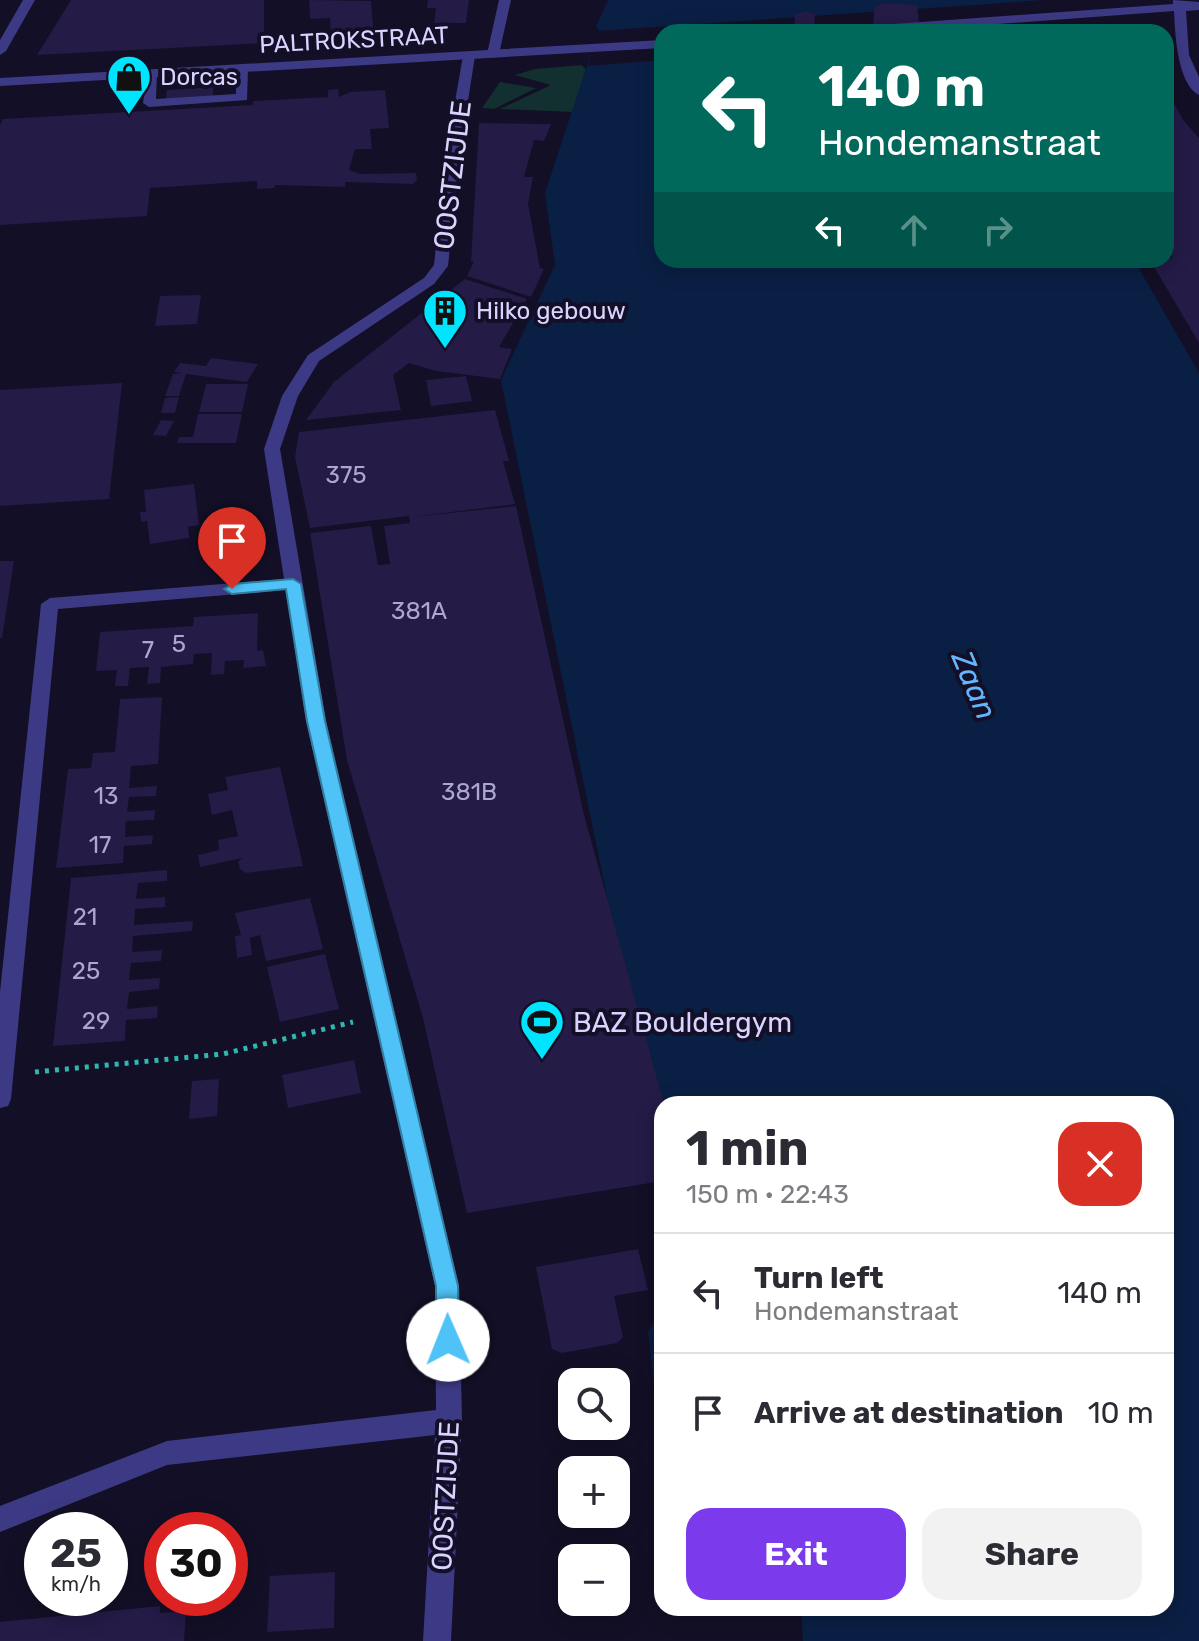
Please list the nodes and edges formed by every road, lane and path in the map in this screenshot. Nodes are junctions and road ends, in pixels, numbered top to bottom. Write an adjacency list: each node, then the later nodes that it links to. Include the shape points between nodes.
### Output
1 (29, 0): 7 (street)
2 (505, 0): 8 (street)
3 (1178, 3): 4 (street); 5 (street); 13 (street, via 1183,55)
4 (1199, 6)
5 (950, 24)
6 (654, 44): 8 (street, PALTROKSTRAAT)
7 (0, 51)
8 (493, 54): 9 (street, PALTROKSTRAAT)
9 (469, 56): 10 (street, PALTROKSTRAAT); 14 (street, OOSTZIJDE, via 441,266 429,281 313,358 290,396 272,449)
10 (242, 69): 11 (street, PALTROKSTRAAT); 11 (street, via 242,97 149,103)
11 (151, 73): 12 (street, PALTROKSTRAAT)
12 (0, 82)
13 (1199, 91)
14 (293, 584): 15 (street, OOSTZIJDE, via 316,721); 16 (street, via 50,604)
15 (385, 1014): 16 (path, via 223,1054); 18 (street, OOSTZIJDE, via 447,1286)
16 (3, 1075): 17 (street)
17 (0, 1099)
18 (449, 1421): 19 (street, via 167,1453); 20 (street, OOSTZIJDE)
19 (0, 1519)
20 (437, 1641)

